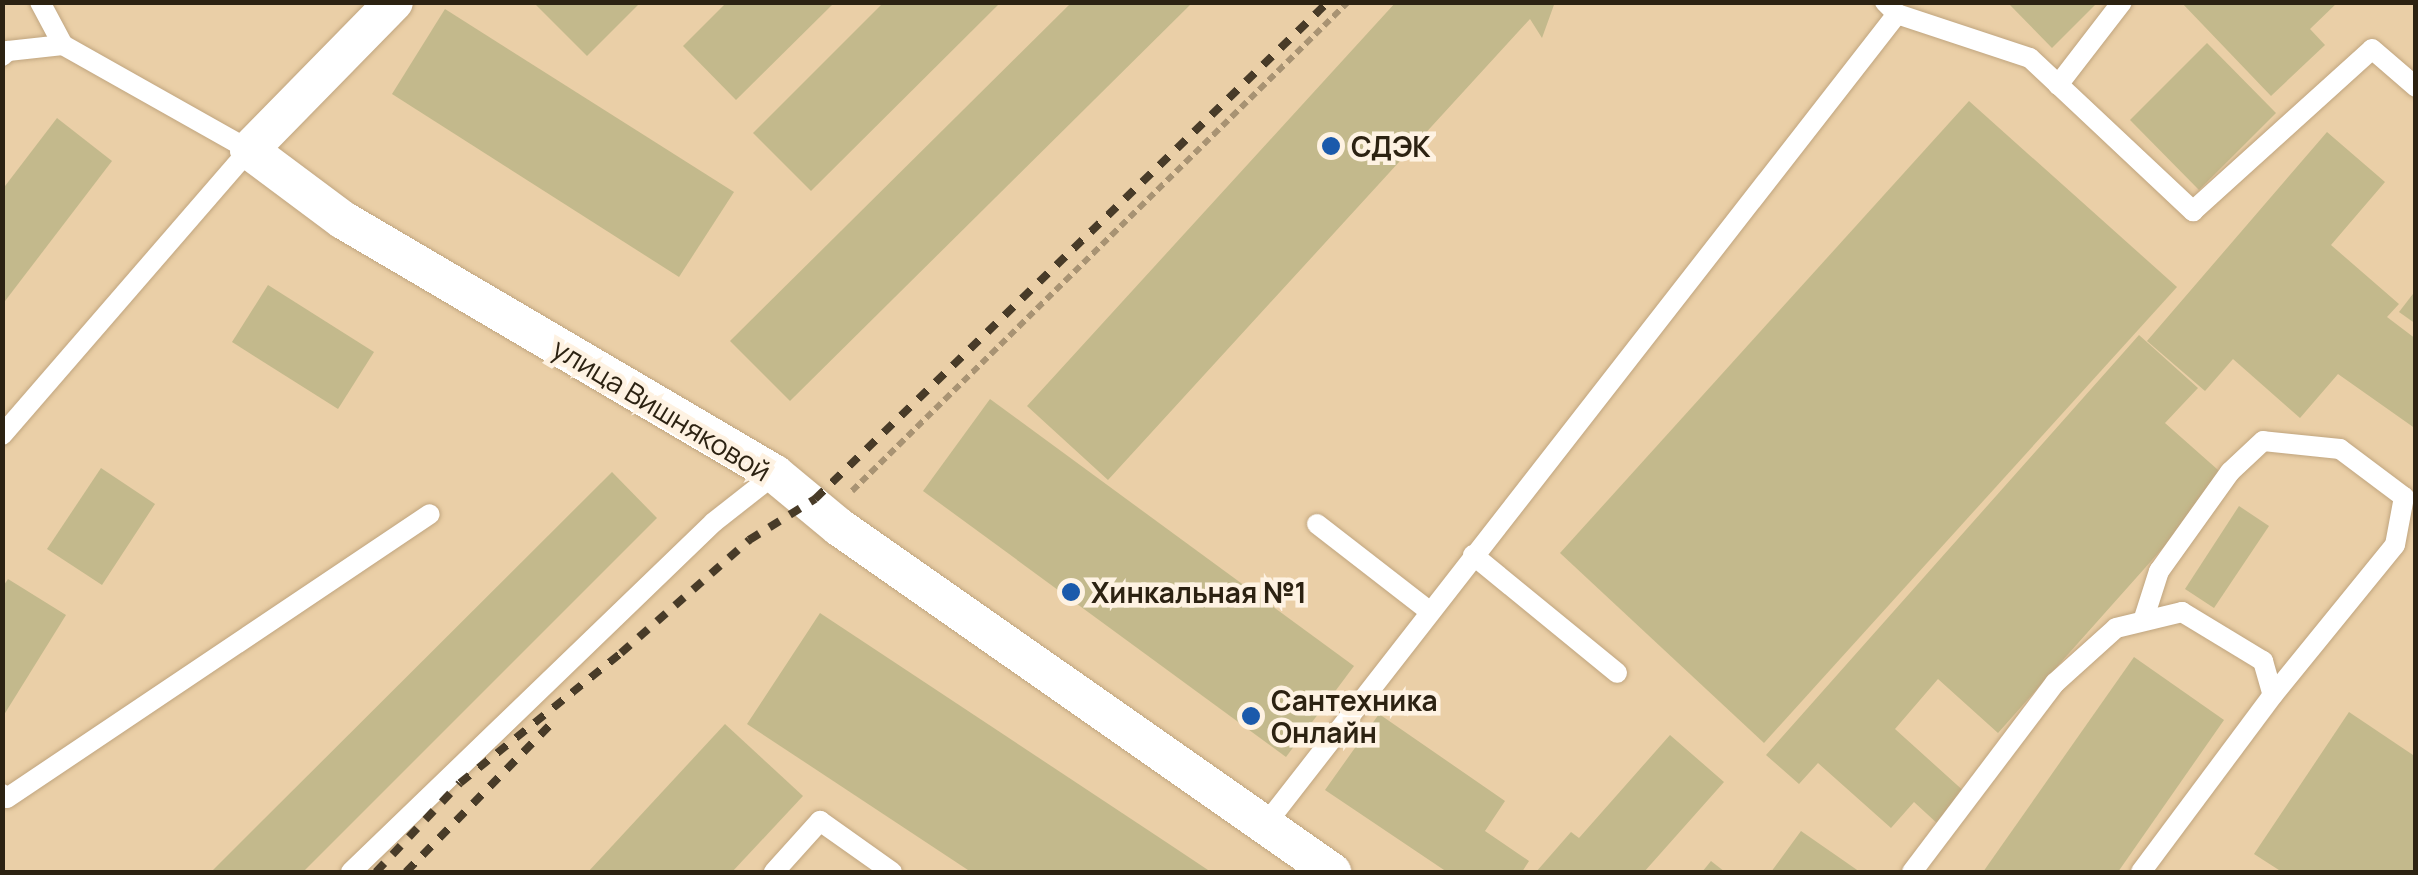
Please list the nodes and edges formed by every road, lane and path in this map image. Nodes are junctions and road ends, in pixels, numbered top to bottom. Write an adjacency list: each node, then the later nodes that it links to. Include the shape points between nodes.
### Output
1 (40, 2): 6 (lane)
2 (394, 2): 10 (street)
3 (1348, 2): 15 (path, via 832,510)
4 (2122, 2): 8 (lane)
5 (1891, 8): 8 (lane, via 2030,58); 16 (lane)
6 (63, 45): 7 (lane); 10 (lane)
7 (2, 56)
8 (2058, 85): 9 (lane, via 2193,211 2372,49)
9 (2416, 87)
10 (249, 150): 11 (lane); 12 (street, улица Вишняковой, via 343,220)
11 (2, 435)
12 (775, 474): 15 (street, улица Вишняковой); 23 (lane, via 714,522)
13 (430, 514): 21 (lane, via 8,798)
14 (1317, 524): 17 (lane)
15 (838, 527): 22 (street, улица Вишняковой)
16 (1472, 555): 17 (lane); 19 (lane)
17 (1429, 611): 22 (lane)
18 (2143, 621): 20 (lane, via 2182,612 2262,661); 20 (lane, via 2159,571 2230,472 2263,440 2340,449 2404,497 2394,545); 27 (lane, via 2116,628 2055,682)
19 (1617, 673)
20 (2273, 695): 28 (lane)
21 (2, 794)
22 (1266, 825): 26 (street, улица Вишняковой)
23 (351, 872)
24 (774, 872): 25 (lane, via 820,821)
25 (892, 872)
26 (1332, 872)
27 (1912, 872)
28 (2140, 872)

